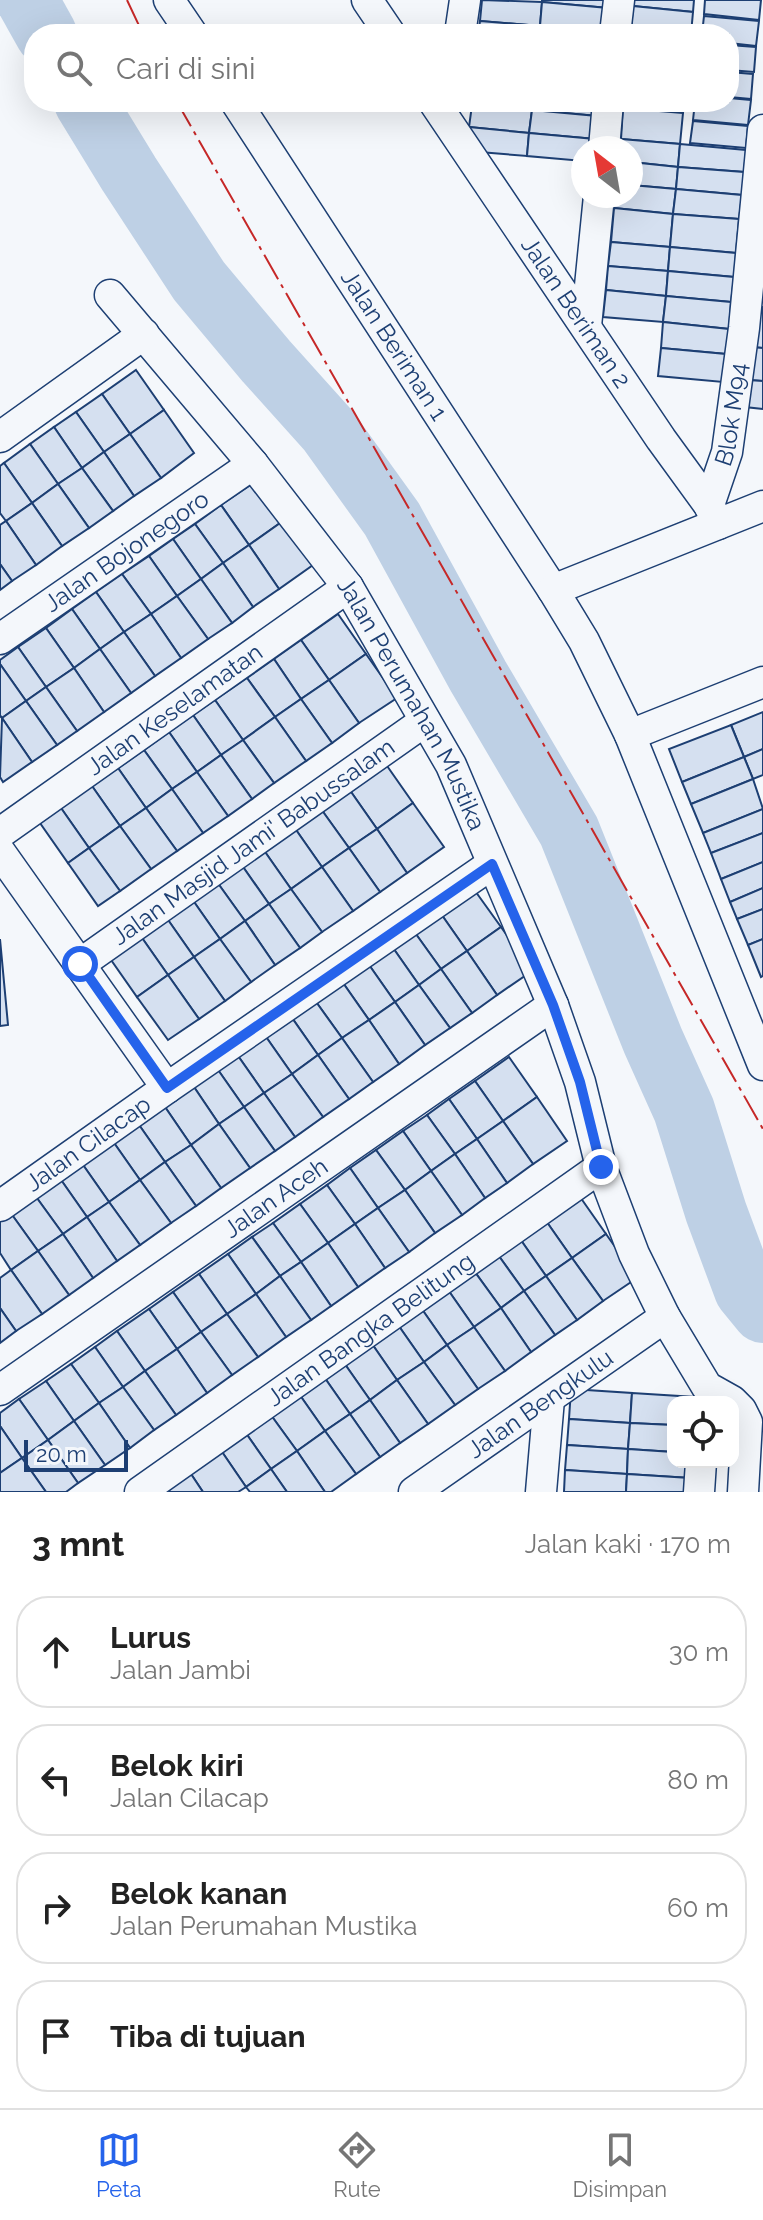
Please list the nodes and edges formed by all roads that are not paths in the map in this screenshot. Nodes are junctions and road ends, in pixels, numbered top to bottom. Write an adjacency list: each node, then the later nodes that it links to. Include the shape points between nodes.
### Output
1 (169, 0): 5 (street)
2 (367, 0): 6 (street)
3 (465, 0): 7 (street)
4 (619, 0): 8 (street)
5 (185, 24)
6 (383, 24)
7 (461, 24)
8 (616, 24)
9 (242, 112): 23 (street, Jalan Beriman 1)
10 (446, 112): 16 (street, Jalan Beriman 2)
11 (607, 112): 13 (street)
12 (763, 130): 21 (street, Blok M94, via 744,328)
13 (605, 136)
14 (598, 208): 16 (street)
15 (110, 295): 17 (street, Jalan Perumahan Mustika)
16 (586, 326): 21 (street, Jalan Beriman 2)
17 (144, 334): 18 (street); 19 (street, Jalan Perumahan Mustika)
18 (0, 437)
19 (253, 464): 22 (street, Jalan Perumahan Mustika); 24 (street, Jalan Bojonegoro)
20 (763, 506): 21 (street)
21 (714, 514): 23 (street)
22 (348, 587): 26 (street, Jalan Perumahan Mustika); 28 (street, Jalan Keselamatan)
23 (553, 590): 27 (street, Jalan Beriman 1)
24 (0, 639)
25 (763, 682): 27 (street)
26 (425, 721): 30 (street, Jalan Perumahan Mustika, via 451,765); 31 (street, Jalan Masjid Jami' Babussalam)
27 (630, 735): 33 (street, Jalan Beriman 1)
28 (0, 833)
29 (0, 852): 31 (street)
30 (492, 864): 32 (street, Jalan Perumahan Mustika); 34 (street, Jalan Cilacap)
31 (80, 964): 34 (street)
32 (553, 1005): 35 (street, Jalan Perumahan Mustika, via 580,1082); 38 (street, Jalan Aceh)
33 (763, 1065)
34 (167, 1088): 36 (street, Jalan Cilacap)
35 (601, 1167): 37 (street, Jalan Perumahan Mustika); 43 (street, Jalan Bangka Belitung)
36 (0, 1206)
37 (665, 1317): 39 (street, Jalan Perumahan Mustika); 40 (street, Jalan Bengkulu)
38 (0, 1390)
39 (706, 1395): 41 (street, Jalan Perumahan Mustika, via 723,1394 741,1410)
40 (549, 1399): 44 (street, Jalan Bengkulu); 45 (street)
41 (754, 1458): 47 (street, Jalan Perumahan Mustika)
42 (701, 1468): 46 (street)
43 (140, 1492)
44 (414, 1492)
45 (541, 1492)
46 (699, 1492)
47 (743, 1492)

